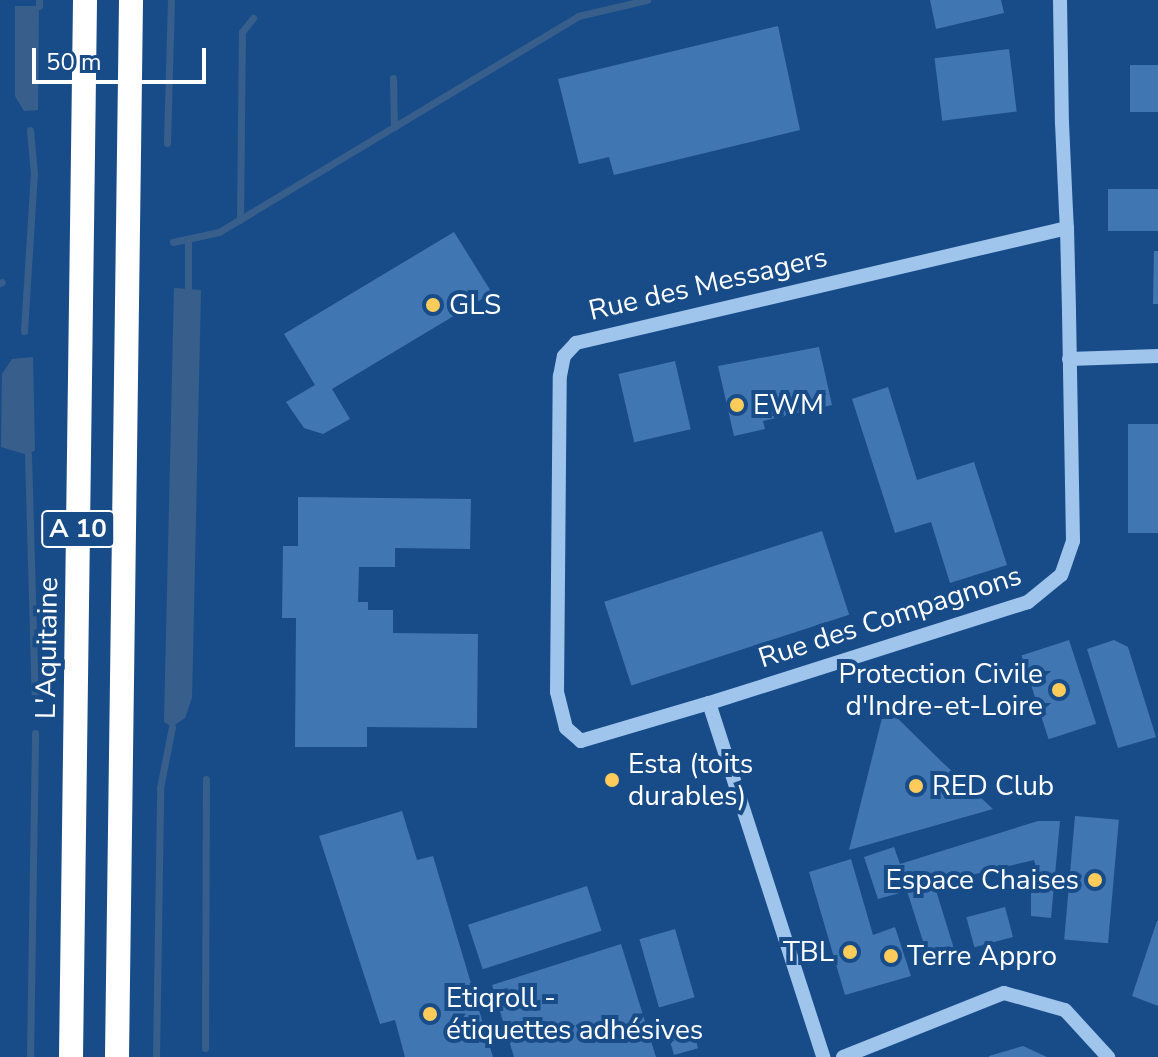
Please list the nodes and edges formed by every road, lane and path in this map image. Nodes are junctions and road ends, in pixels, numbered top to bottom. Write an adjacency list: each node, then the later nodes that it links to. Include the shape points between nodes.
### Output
1 (85, 0): 9 (highway, L'Aquitaine / A 10)
2 (131, 0): 10 (highway, A 10)
3 (1060, 0): 4 (street)
4 (1067, 228): 6 (street); 8 (street, Rue des Messagers, via 576,343 560,376 557,692 566,728)
5 (1158, 356): 6 (street)
6 (1069, 359): 7 (street, Rue des Compagnons, via 1073,541 1053,585 1028,602)
7 (709, 703): 8 (street, Rue des Compagnons); 11 (street)
8 (581, 741)
9 (71, 1057)
10 (117, 1057)
11 (823, 1057)
12 (843, 1057): 13 (street, via 1004,993 1065,1010)
13 (1108, 1057)

